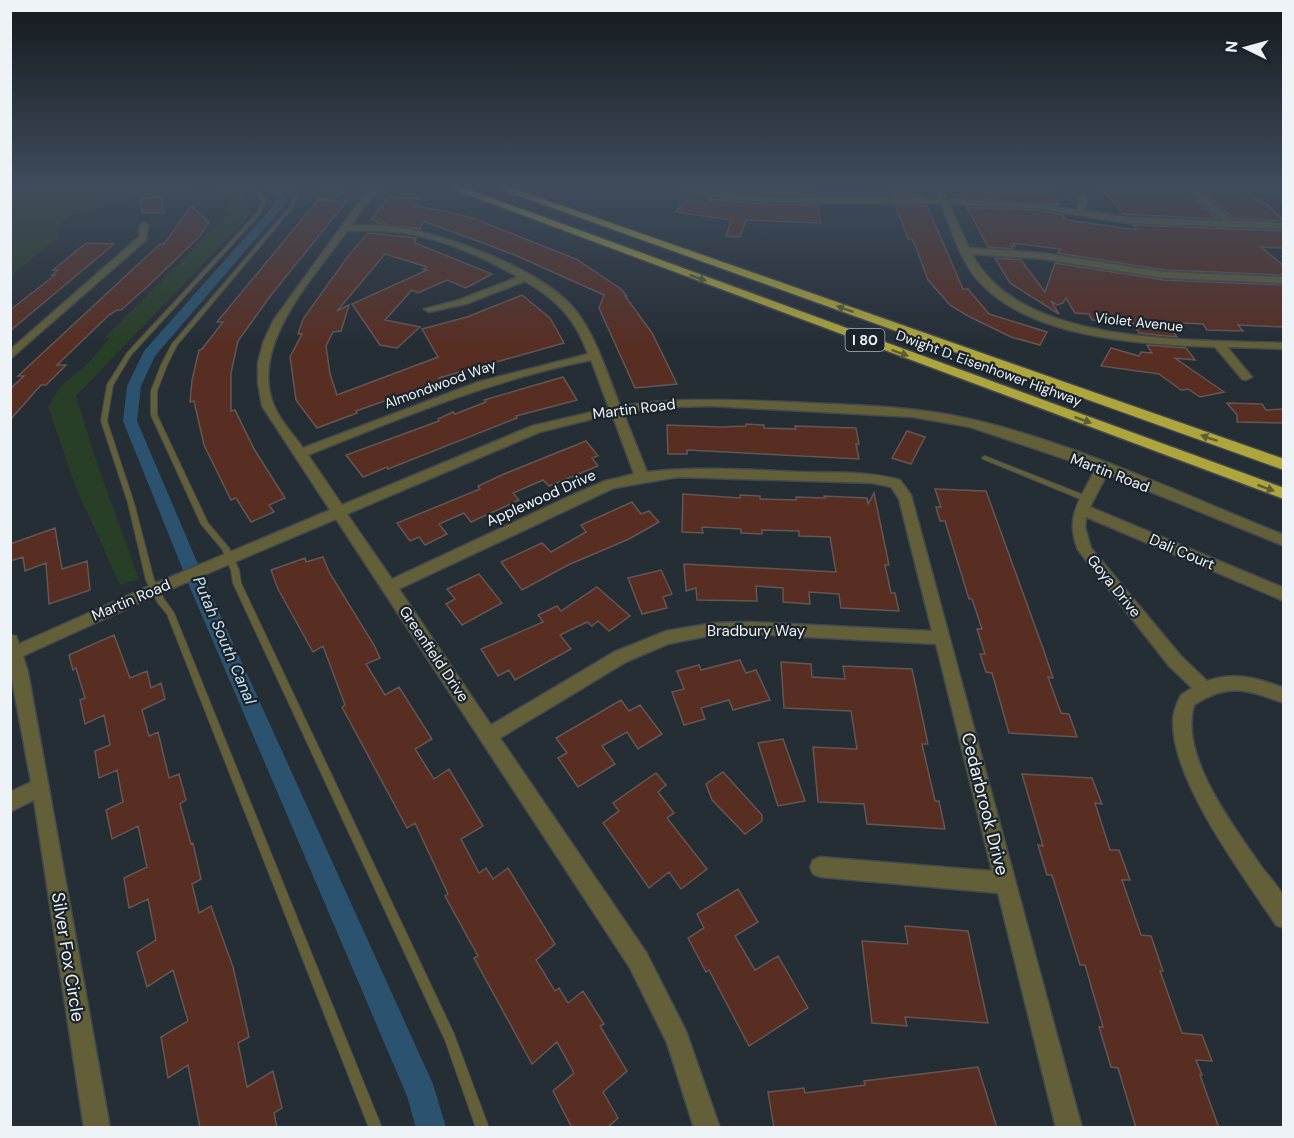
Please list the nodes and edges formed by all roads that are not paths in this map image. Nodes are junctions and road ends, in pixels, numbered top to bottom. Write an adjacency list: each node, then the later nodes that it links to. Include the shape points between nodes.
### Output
1 (143, 238): 15 (street)
2 (236, 238): 31 (lane, via 129,354 110,385 104,421)
3 (265, 238): 29 (lane, via 175,344 154,391 154,415 205,524 225,549)
4 (339, 238): 19 (street, Greenfield Drive, via 278,321 263,360 262,381 268,406)
5 (437, 238): 10 (street)
6 (588, 238): 25 (highway, Dwight D. Eisenhower Highway / I 80, one-way to 25)
7 (641, 238): 21 (highway, Dwight D. Eisenhower Highway / I 80, one-way to 7)
8 (962, 238): 9 (street, Violet Avenue)
9 (968, 251): 11 (street, via 1043,256 1164,275); 13 (street, Violet Avenue, via 980,275 994,290 1056,321 1118,336)
10 (527, 277): 12 (street, via 462,302); 16 (street, via 571,311)
11 (1284, 280)
12 (429, 309)
13 (1218, 343): 14 (street, Violet Avenue); 17 (street)
14 (1284, 346)
15 (10, 356)
16 (595, 356): 18 (street); 19 (street, Almondwood Way, via 487,382)
17 (1246, 377)
18 (616, 409): 22 (street, Martin Road, via 695,403 922,414 1004,433); 23 (street); 27 (street, Martin Road, via 536,429)
19 (299, 454): 27 (street, Greenfield Drive)
20 (985, 458): 26 (lane)
21 (1284, 465)
22 (1102, 469): 26 (street, Goya Drive); 28 (street, Martin Road)
23 (642, 477): 24 (street, Applewood Drive, via 716,473); 30 (street, Applewood Drive, via 610,484 575,499)
24 (895, 483): 33 (street, Cedarbrook Drive, via 906,498)
25 (1284, 494)
26 (1084, 504): 32 (street, Dali Court); 35 (street, Goya Drive, via 1076,523 1085,550 1175,661)
27 (340, 512): 29 (street, Martin Road); 30 (street, Greenfield Drive)
28 (1284, 541)
29 (225, 560): 31 (street, Martin Road); 45 (lane, via 235,570 237,583 450,1038)
30 (389, 587): 37 (street, Greenfield Drive)
31 (158, 589): 34 (street, Martin Road); 44 (lane)
32 (1284, 595)
33 (943, 638): 37 (street, Bradbury Way, via 751,628 712,629 666,638 620,657); 41 (street, Cedarbrook Drive)
34 (12, 650): 38 (street, Silver Fox Circle)
35 (1203, 688): 36 (street, via 1217,683 1242,683); 42 (street, via 1186,700 1182,723 1188,752 1209,804)
36 (1284, 696)
37 (488, 736): 46 (street, Greenfield Drive, via 638,960 678,1039)
38 (41, 786): 39 (street); 43 (street, Silver Fox Circle)
39 (10, 803)
40 (820, 867): 41 (street)
41 (1006, 883): 47 (street, Cedarbrook Drive)
42 (1284, 916)
43 (97, 1128)
44 (375, 1128)
45 (483, 1128)
46 (707, 1128)
47 (1069, 1128)

